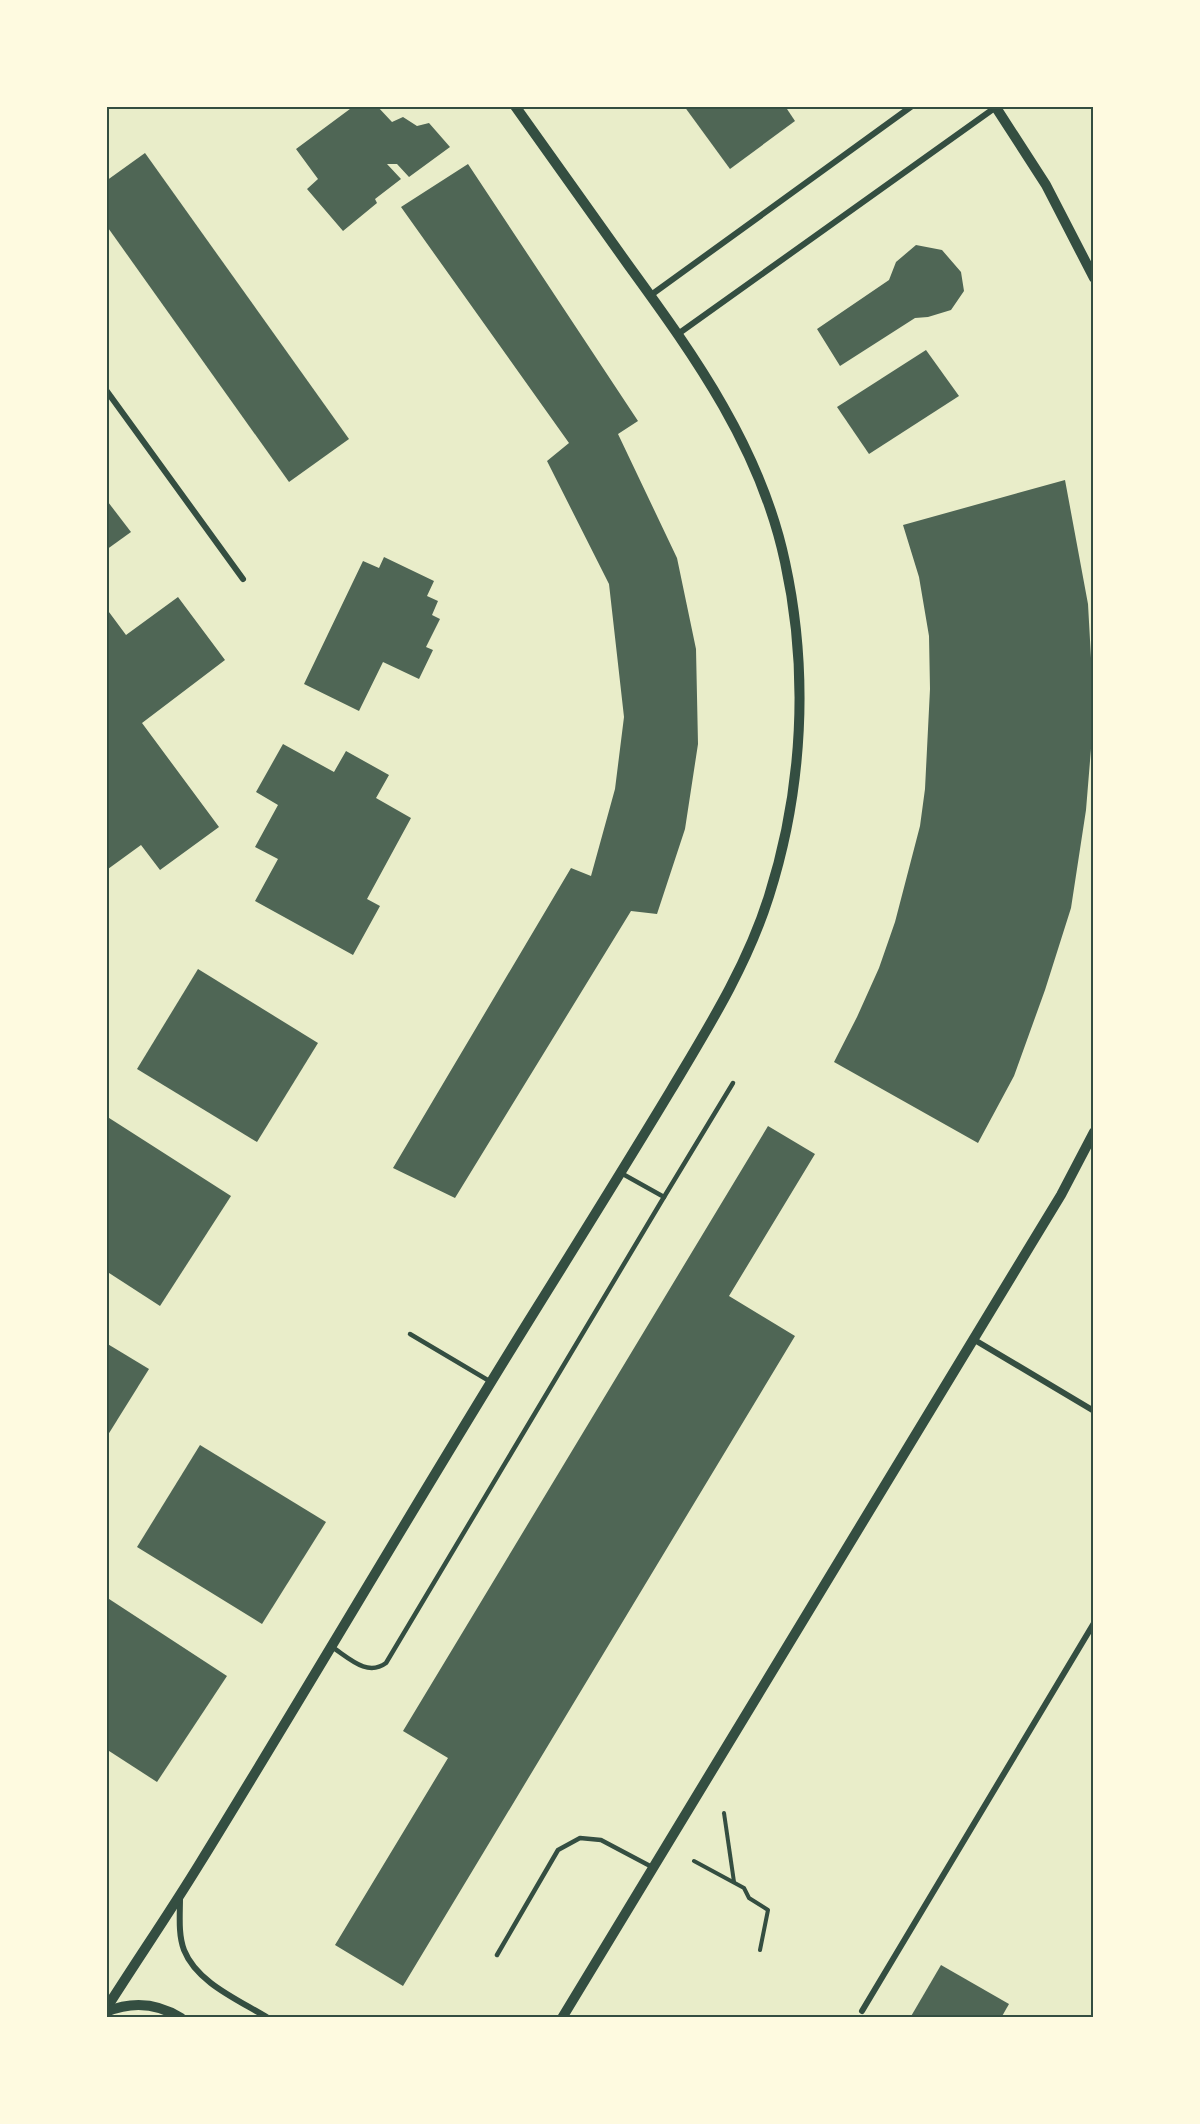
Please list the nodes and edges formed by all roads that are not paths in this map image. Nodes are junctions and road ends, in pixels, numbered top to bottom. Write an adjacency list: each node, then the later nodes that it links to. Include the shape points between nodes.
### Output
1 (515, 106): 5 (street)
2 (912, 106): 5 (street)
3 (996, 107): 4 (street, via 1046,185); 6 (street)
4 (1094, 278)
5 (651, 295): 6 (street)
6 (678, 334): 11 (street, via 743,440 774,519 797,637 797,751 784,839 756,933 721,1006)
7 (106, 390): 8 (street)
8 (243, 579)
9 (734, 1083): 12 (lane)
10 (1094, 1132): 14 (street, via 1061,1195)
11 (621, 1173): 12 (lane); 15 (street)
12 (664, 1197): 18 (lane, via 386,1663 379,1669 370,1669)
13 (410, 1335): 15 (lane)
14 (973, 1339): 16 (street); 19 (street)
15 (491, 1382): 18 (street)
16 (1094, 1411)
17 (1094, 1623): 23 (street)
18 (331, 1647): 20 (street)
19 (652, 1868): 21 (lane, via 601,1840 580,1838 558,1850); 26 (street)
20 (180, 1895): 22 (street); 25 (street, via 181,1934 189,1959 213,1984)
21 (497, 1955)
22 (106, 2011): 24 (street, via 134,2004 149,2005)
23 (861, 2011)
24 (181, 2018)
25 (268, 2018)
26 (562, 2018)

